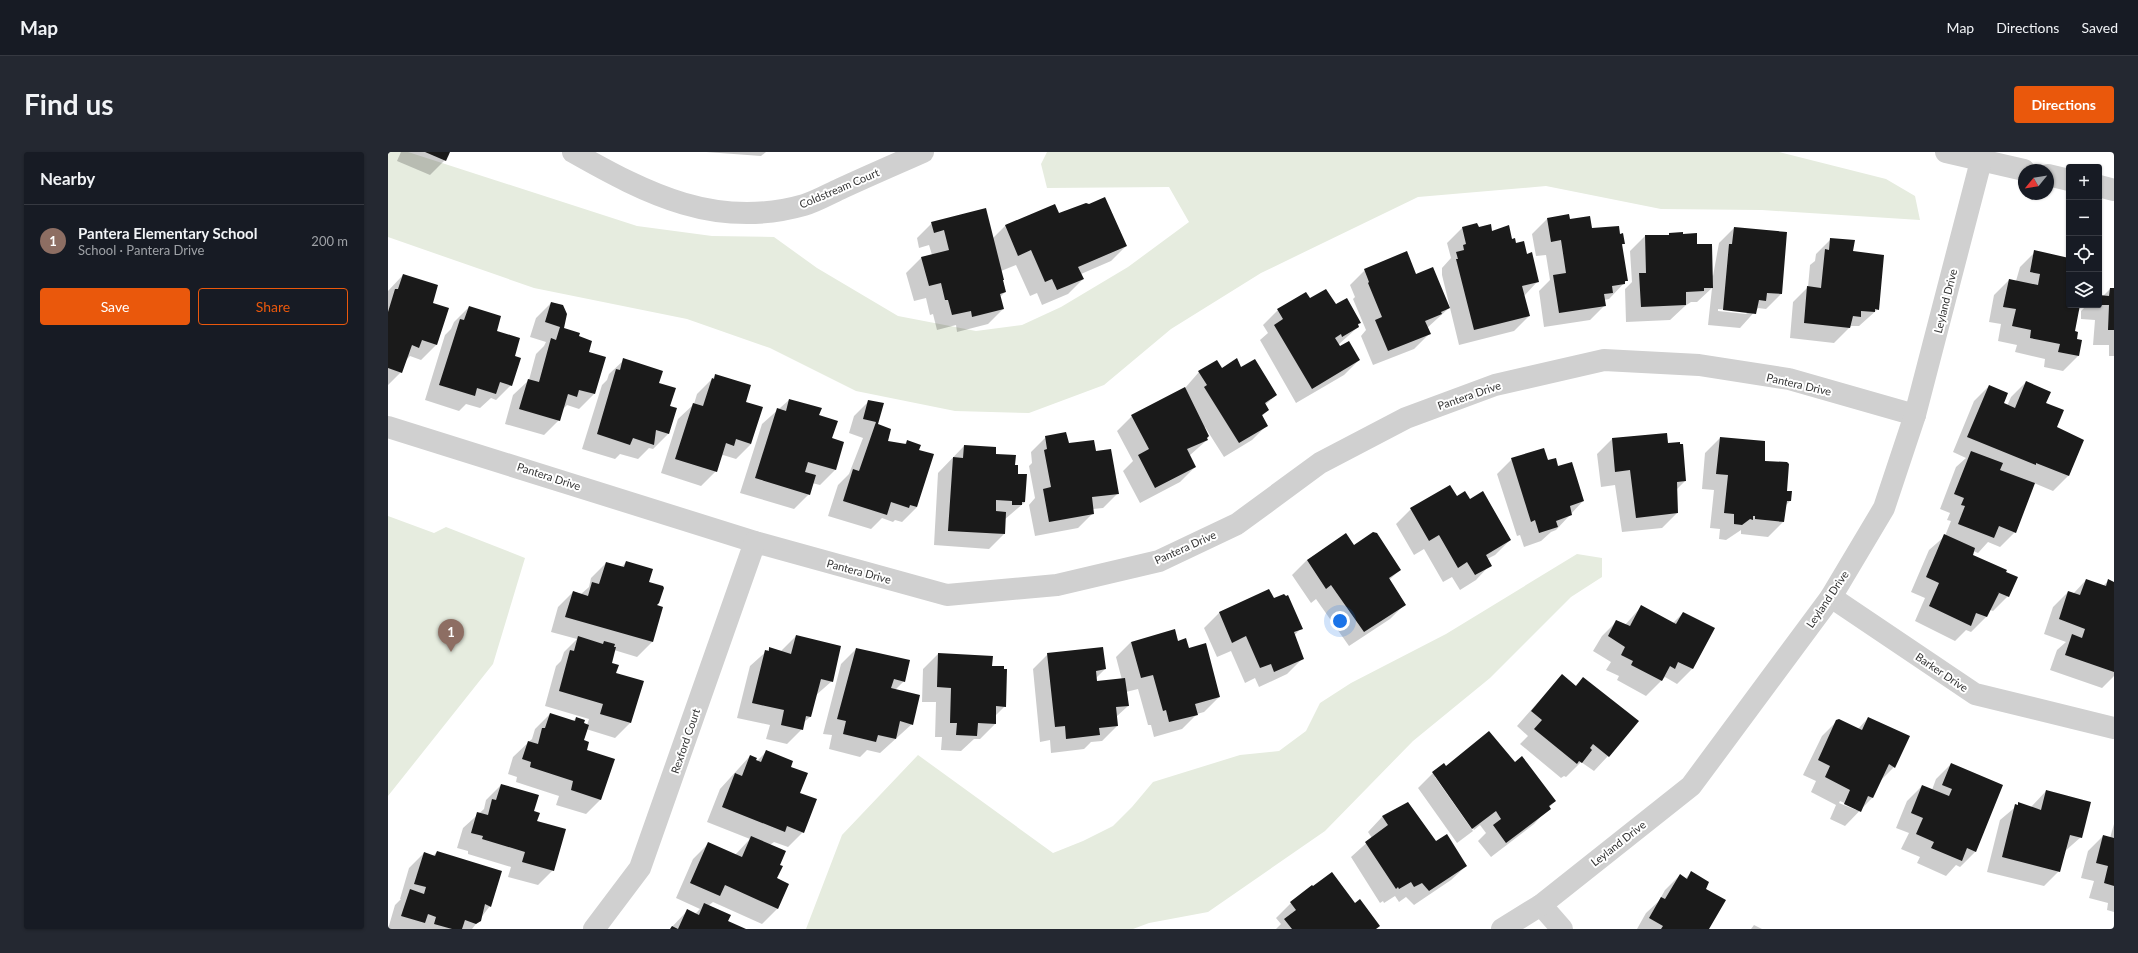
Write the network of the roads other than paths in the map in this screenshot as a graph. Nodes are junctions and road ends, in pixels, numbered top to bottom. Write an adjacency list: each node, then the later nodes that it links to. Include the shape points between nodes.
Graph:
1 (573, 152): 2 (street, Coldstream Court, via 627,182 694,207 730,214 766,212 805,204)
2 (923, 152)
3 (1946, 152): 4 (street)
4 (1981, 161): 5 (street); 10 (street, Leyland Drive)
5 (2018, 169)
6 (2054, 176): 7 (street)
7 (2066, 179)
8 (2102, 187): 9 (street)
9 (2114, 190)
10 (1915, 415): 12 (street, Pantera Drive, via 1789,379 1700,365 1604,360 1495,385 1406,418 1320,463 1237,524 1159,561 1057,585 947,595); 13 (street, Leyland Drive, via 1884,508)
11 (388, 426): 12 (street, Pantera Drive)
12 (755, 542): 16 (street, Rexford Court, via 640,868)
13 (1831, 597): 14 (street, Barker Drive, via 1975,694); 15 (street, Leyland Drive, via 1691,786)
14 (2114, 728)
15 (1540, 905): 17 (street, Leyland Drive); 18 (street)
16 (594, 929)
17 (1502, 929)
18 (1562, 929)

